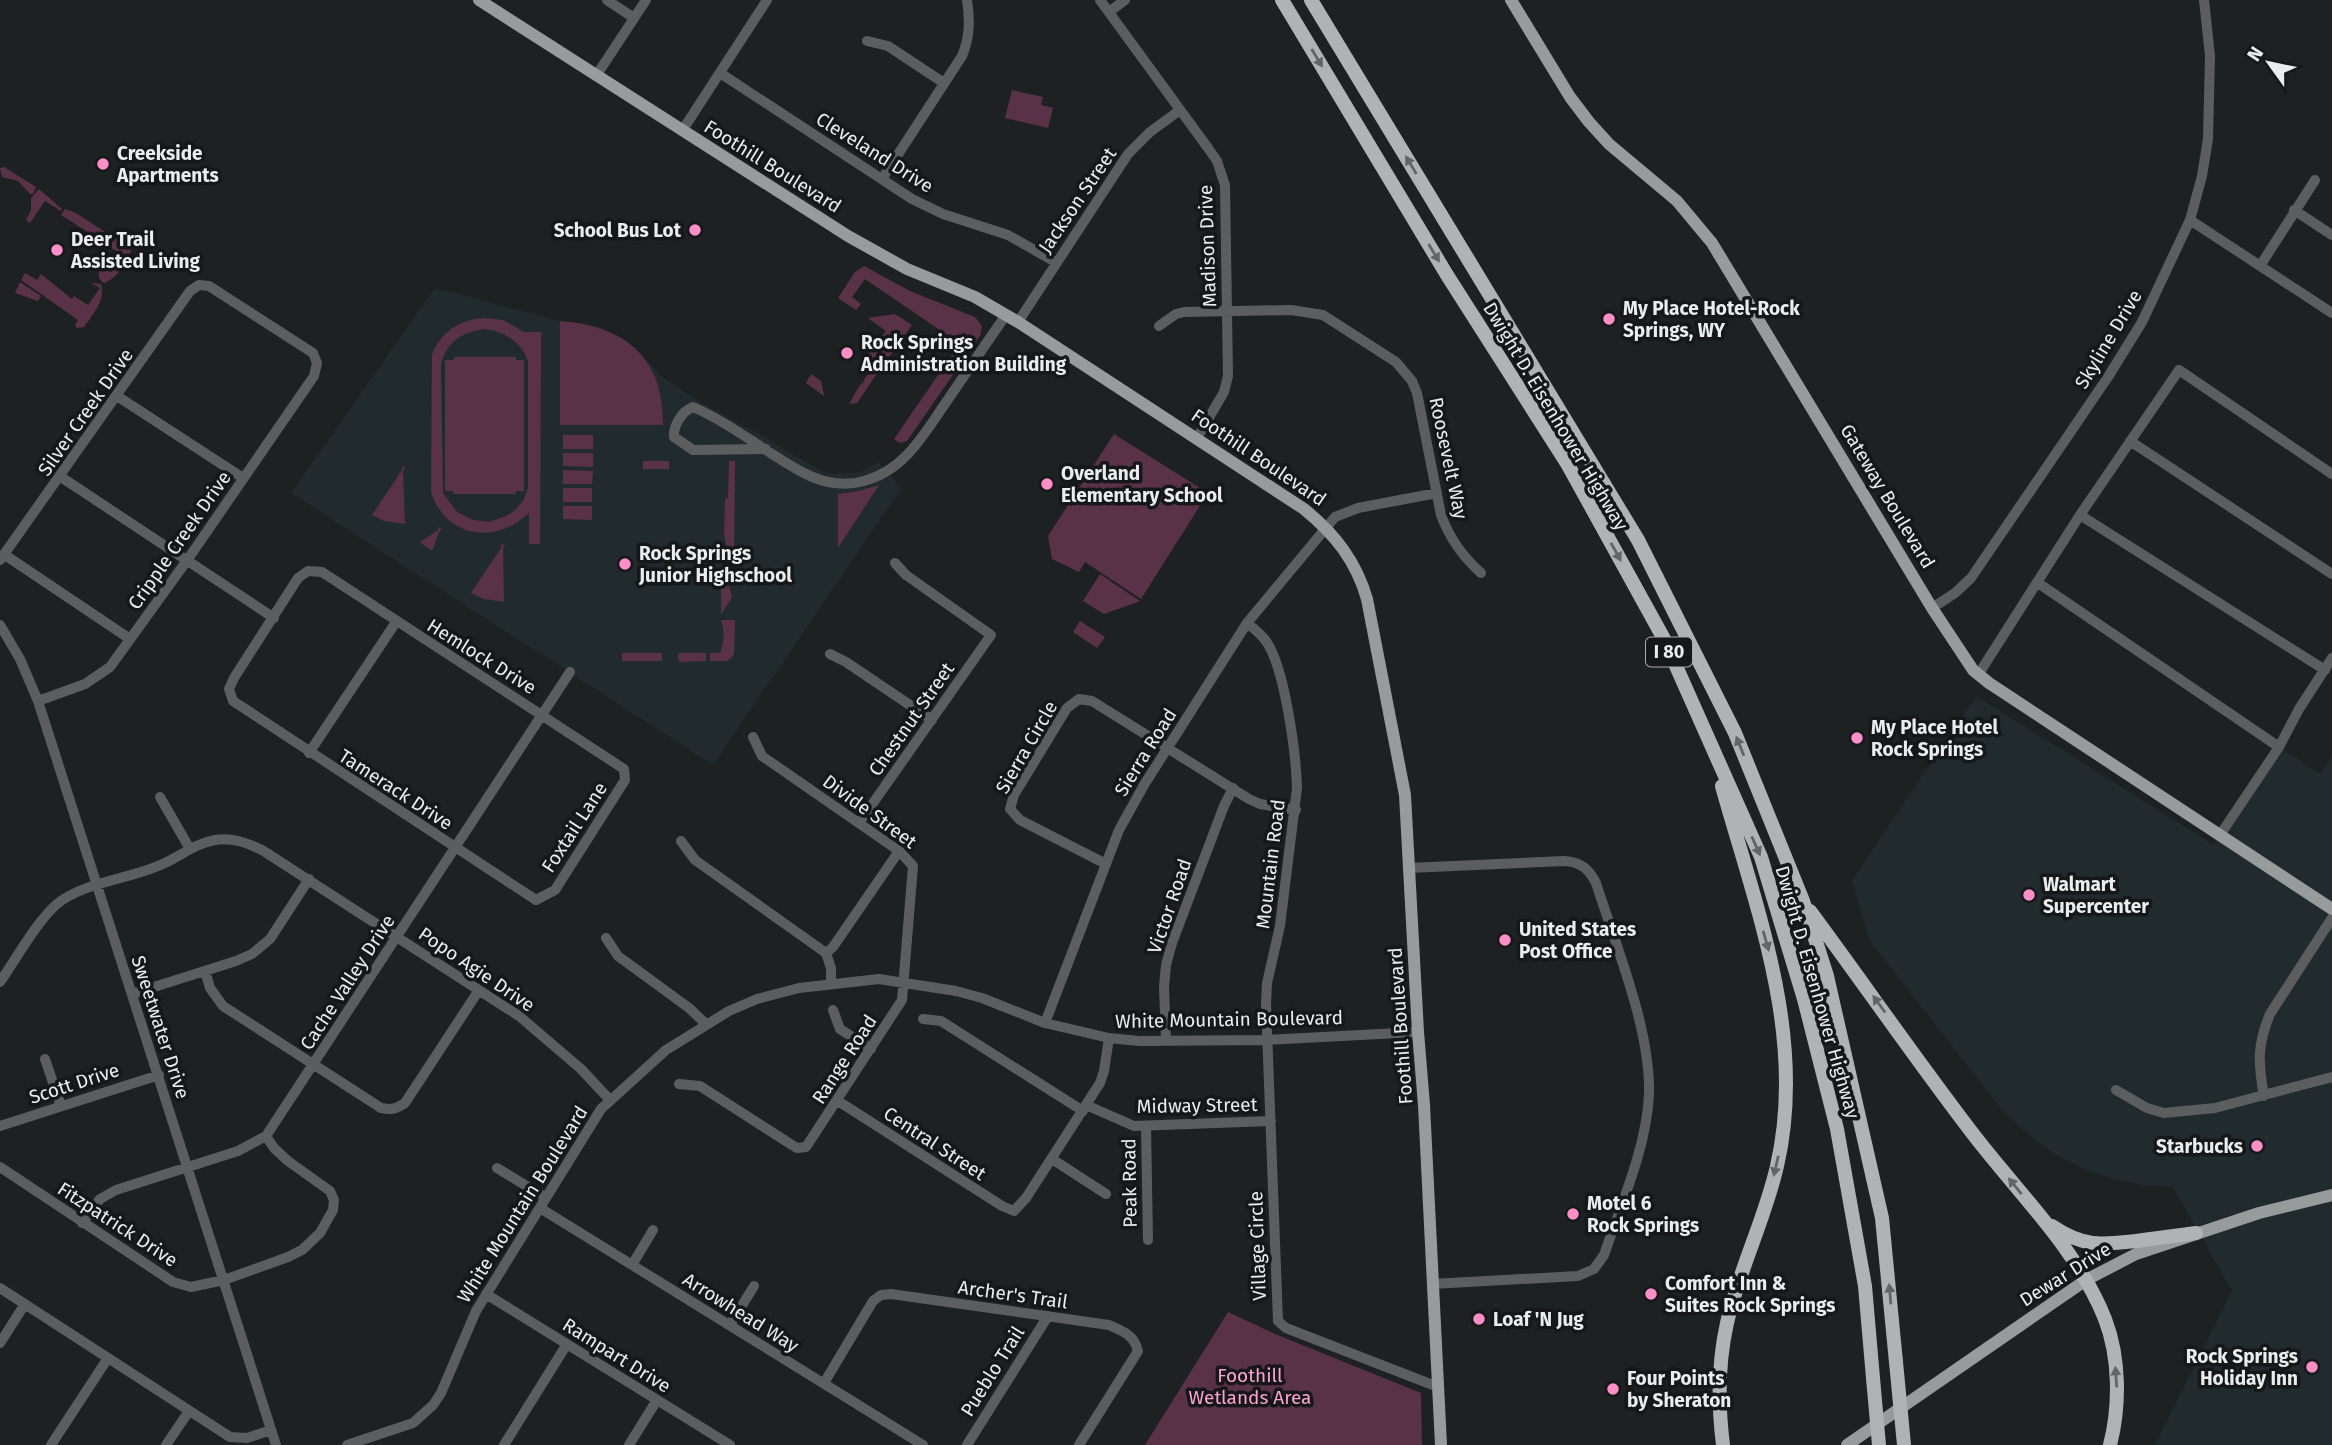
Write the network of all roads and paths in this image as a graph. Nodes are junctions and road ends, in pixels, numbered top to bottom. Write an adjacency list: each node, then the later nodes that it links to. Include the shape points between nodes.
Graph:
1 (480, 0): 16 (main road, Foothill Boulevard)
2 (607, 0): 13 (street)
3 (646, 0): 13 (street)
4 (767, 0): 15 (street)
5 (967, 0): 17 (street, via 967,43)
6 (1100, 0): 12 (street, Madison Drive)
7 (1125, 0): 12 (street)
8 (1282, 0): 62 (highway, Dwight D. Eisenhower Highway / I 80, one-way to 62, via 1447,275 1568,465 1664,639)
9 (1311, 0): 82 (highway, Dwight D. Eisenhower Highway / I 80, one-way to 9, via 1735,733 1638,540)
10 (1511, 0): 48 (main road, Gateway Boulevard, via 1589,122 1677,201 1713,243)
11 (2204, 0): 23 (street, Skyline Drive, via 2210,57 2208,139)
12 (1109, 12): 18 (street, Madison Drive)
13 (634, 18): 16 (street)
14 (867, 41): 17 (street, via 888,46)
15 (720, 73): 19 (street); 20 (street, Cleveland Drive)
16 (596, 76): 19 (main road, Foothill Boulevard)
17 (944, 83): 20 (street)
18 (1180, 110): 25 (street, Jackson Street, via 1138,142); 27 (street, Madison Drive, via 1217,161 1225,185)
19 (682, 131): 29 (main road, Foothill Boulevard, via 848,236)
20 (883, 179): 25 (street, Cleveland Drive, via 929,208 1009,235)
21 (2315, 180): 22 (street)
22 (2294, 210): 24 (street); 26 (street)
23 (2190, 220): 26 (street); 48 (street, Skyline Drive, via 2142,322 2108,377 1971,579)
24 (2332, 235)
25 (1057, 263): 29 (street, Jackson Street)
26 (2260, 266): 28 (street)
27 (1226, 311): 30 (street, Roosevelt Way, via 1184,312); 33 (street, Madison Drive, via 1226,384); 39 (street, Roosevelt Way, via 1291,310 1323,315 1396,362 1417,393)
28 (2332, 313)
29 (1012, 318): 33 (main road, Foothill Boulevard); 35 (street, Jackson Street, via 918,443 892,470 842,485 803,473)
30 (1159, 326)
31 (317, 363): 32 (street, Silver Creek Drive, via 313,353 209,286 199,285 190,291); 38 (street, Cripple Creek Drive, via 314,376)
32 (117, 396): 37 (street, Silver Creek Drive); 38 (street)
33 (1197, 438): 41 (main road, Foothill Boulevard)
34 (2130, 441): 36 (street, via 2179,370); 40 (street); 46 (street)
35 (766, 449): 35 (street, Jackson Street, via 693,407 673,430 674,437 693,450)
36 (2332, 474)
37 (61, 477): 42 (street, Silver Creek Drive); 43 (street)
38 (243, 478): 43 (street, Cripple Creek Drive)
39 (1437, 493): 41 (street, via 1345,512); 45 (street, Roosevelt Way, via 1453,542)
40 (2080, 515): 47 (street); 56 (street)
41 (1325, 527): 51 (street, Sierra Road); 78 (main road, Foothill Boulevard, via 1347,553 1367,599 1405,795)
42 (2, 558): 53 (street)
43 (188, 559): 49 (street); 53 (street, Cripple Creek Drive)
44 (895, 563): 61 (street, Chestnut Street, via 991,635)
45 (1481, 573)
46 (2332, 574)
47 (2038, 583): 58 (street); 64 (street)
48 (1933, 608): 58 (main road, Gateway Boulevard)
49 (274, 618): 50 (street, Hemlock Drive, via 298,578 308,571 322,572); 66 (street, Tamerack Drive, via 229,689 233,701)
50 (396, 622): 60 (street, Hemlock Drive); 66 (street)
51 (1247, 622): 65 (street, Sierra Road); 70 (street, Mountain Road, via 1265,639 1279,672 1296,766)
52 (0, 625): 59 (street, Sweetwater Drive)
53 (130, 639): 59 (street, Cripple Creek Drive, via 97,677)
54 (830, 654): 61 (street)
55 (2332, 659): 56 (street)
56 (2325, 670): 64 (street)
57 (570, 672): 60 (street, Cache Valley Drive)
58 (1978, 675): 72 (main road, Gateway Boulevard)
59 (38, 701): 80 (street, Sweetwater Drive)
60 (541, 714): 67 (street, Hemlock Drive); 75 (street, Cache Valley Drive)
61 (932, 720): 71 (street, Chestnut Street)
62 (1707, 734): 160 (highway, one-way to 160, via 1774,971 1785,1048 1786,1102 1777,1166 1727,1323 1719,1410); 162 (highway, Dwight D. Eisenhower Highway / I 80, one-way to 162, bridge, via 1761,857 1837,1129 1864,1286)
63 (752, 737): 71 (street, Divide Street, via 762,756)
64 (2279, 747): 72 (street)
65 (1168, 748): 68 (street); 77 (street, Sierra Road, via 1130,808); 77 (street, Sierra Circle, via 1093,701 1079,699 1068,708 1014,795 1010,809 1014,816)
66 (310, 753): 75 (street, Tamerack Drive)
67 (624, 769): 81 (street, Foxtail Lane, via 625,780 555,890)
68 (1233, 788): 70 (street, via 1260,804); 100 (street, Victor Road, via 1172,943 1164,987)
69 (160, 797): 74 (street)
70 (1296, 810): 101 (street, Mountain Road, via 1267,983)
71 (859, 823): 76 (street, Divide Street)
72 (2220, 835): 83 (main road, Gateway Boulevard)
73 (681, 841): 87 (street, via 695,860)
74 (190, 849): 79 (street, Popo Agie Drive, via 214,840 240,841); 80 (street, Popo Agie Drive, via 159,866)
75 (456, 849): 81 (street, Tamerack Drive, via 536,900); 85 (street, Cache Valley Drive)
76 (900, 851): 87 (street); 89 (street, Divide Street, via 914,872)
77 (1106, 864): 96 (street, Sierra Road)
78 (1409, 868): 98 (main road, Foothill Boulevard); 134 (street, via 1564,861 1585,867 1600,897 1648,1064 1646,1125 1604,1255 1594,1269 1578,1276)
79 (309, 879): 85 (street, Popo Agie Drive); 88 (street, via 262,947)
80 (97, 886): 90 (street, Popo Agie Drive, via 55,905); 93 (street, Sweetwater Drive)
81 (542, 899)
82 (1803, 901): 126 (highway, one-way to 82); 163 (highway, Dwight D. Eisenhower Highway / I 80, one-way to 82, bridge, via 1882,1218 1828,976)
83 (2332, 909)
84 (2332, 918): 109 (street, via 2263,1030 2259,1056)
85 (397, 937): 92 (street, Popo Agie Drive); 104 (street, Cache Valley Drive)
86 (606, 938): 97 (street, via 618,956)
87 (826, 953): 91 (street)
88 (205, 971): 93 (street); 104 (street, via 223,1006)
89 (904, 981): 91 (street, White Mountain Boulevard); 96 (street, White Mountain Boulevard, via 982,998); 102 (street, Range Road, via 902,1000)
90 (0, 982)
91 (831, 982): 97 (street, White Mountain Boulevard, via 757,999)
92 (479, 990): 104 (street, via 398,1109 381,1108); 110 (street, Popo Agie Drive, via 540,1032)
93 (132, 994): 105 (street, Sweetwater Drive)
94 (832, 1010): 102 (street, via 840,1029)
95 (923, 1019): 113 (street, Midway Street, via 941,1021)
96 (1045, 1023): 99 (street, White Mountain Boulevard)
97 (706, 1024): 110 (street, White Mountain Boulevard, via 666,1050)
98 (1418, 1032): 101 (street, White Mountain Boulevard); 134 (main road, Foothill Boulevard)
99 (1109, 1038): 100 (street, White Mountain Boulevard); 113 (street, via 1100,1083)
100 (1166, 1040): 101 (street, White Mountain Boulevard)
101 (1268, 1040): 114 (street, Mountain Road)
102 (871, 1049): 111 (street, Range Road)
103 (46, 1059): 112 (street)
104 (314, 1064): 117 (street, Cache Valley Drive)
105 (159, 1074): 112 (street, Scott Drive); 120 (street, Sweetwater Drive)
106 (2332, 1077): 109 (street)
107 (678, 1084): 111 (street, Range Road, via 700,1086 802,1148)
108 (2116, 1090): 109 (street, via 2164,1113 2215,1108)
109 (2264, 1096)
110 (610, 1100): 124 (street, White Mountain Boulevard, via 594,1118)
111 (838, 1101): 118 (street, Central Street, via 1014,1211)
112 (61, 1106): 115 (street, Scott Drive)
113 (1084, 1108): 116 (street, Midway Street); 118 (street)
114 (1270, 1121): 116 (street, Midway Street); 145 (street, Village Circle, via 1278,1321)
115 (0, 1126)
116 (1146, 1126): 130 (street, Peak Road)
117 (266, 1136): 120 (street, Cache Valley Drive); 132 (street, Fitzpatrick Drive, via 288,1161 330,1191 333,1210 320,1233 302,1250)
118 (1052, 1159): 122 (street)
119 (0, 1167): 127 (street, Fitzpatrick Drive)
120 (187, 1167): 127 (street, Cache Valley Drive, via 108,1194); 132 (street, Sweetwater Drive)
121 (497, 1168): 124 (street)
122 (1106, 1194)
123 (2332, 1195): 129 (main road, Dewar Drive)
124 (546, 1198): 125 (street, White Mountain Boulevard)
125 (540, 1208): 131 (street, Arrowhead Way); 137 (street, White Mountain Boulevard)
126 (2041, 1219): 129 (highway, via 2065,1235 2097,1245); 133 (highway)
127 (82, 1223): 132 (street, Fitzpatrick Drive, via 182,1286)
128 (653, 1230): 131 (street)
129 (2196, 1233): 133 (main road, Dewar Drive, via 2136,1254)
130 (1148, 1240)
131 (632, 1265): 140 (street, Arrowhead Way)
132 (224, 1280): 148 (street, Sweetwater Drive)
133 (2086, 1280): 161 (main road, Dewar Drive); 164 (highway, one-way to 133, via 2117,1400 2112,1342)
134 (1432, 1284): 145 (main road, Foothill Boulevard)
135 (754, 1286): 140 (street)
136 (0, 1288): 138 (street)
137 (486, 1294): 142 (street, Rampart Drive); 152 (street, White Mountain Boulevard, via 432,1405 413,1423)
138 (25, 1304): 141 (street); 143 (street)
139 (1048, 1316): 144 (street, Archer's Trail, via 881,1295 873,1301); 157 (street, Pueblo Trail); 158 (street, Archer's Trail, via 1109,1325 1127,1333 1139,1351)
140 (730, 1325): 144 (street, Arrowhead Way)
141 (0, 1343)
142 (567, 1344): 146 (street, Rampart Drive); 153 (street)
143 (108, 1358): 147 (street); 149 (street)
144 (824, 1384): 156 (street, Arrowhead Way)
145 (1438, 1388): 159 (main road, Foothill Boulevard)
146 (657, 1400): 154 (street); 155 (street, Rampart Drive)
147 (189, 1410): 148 (street, via 239,1439); 150 (street)
148 (271, 1430): 151 (street, Sweetwater Drive)
149 (51, 1445)
150 (166, 1445)
151 (276, 1445)
152 (347, 1445)
153 (504, 1445)
154 (629, 1445)
155 (730, 1445)
156 (923, 1445)
157 (967, 1445)
158 (1079, 1445)
159 (1441, 1445)
160 (1723, 1445)
161 (1847, 1445)
162 (1879, 1445)
163 (1904, 1445)
164 (2110, 1445)

